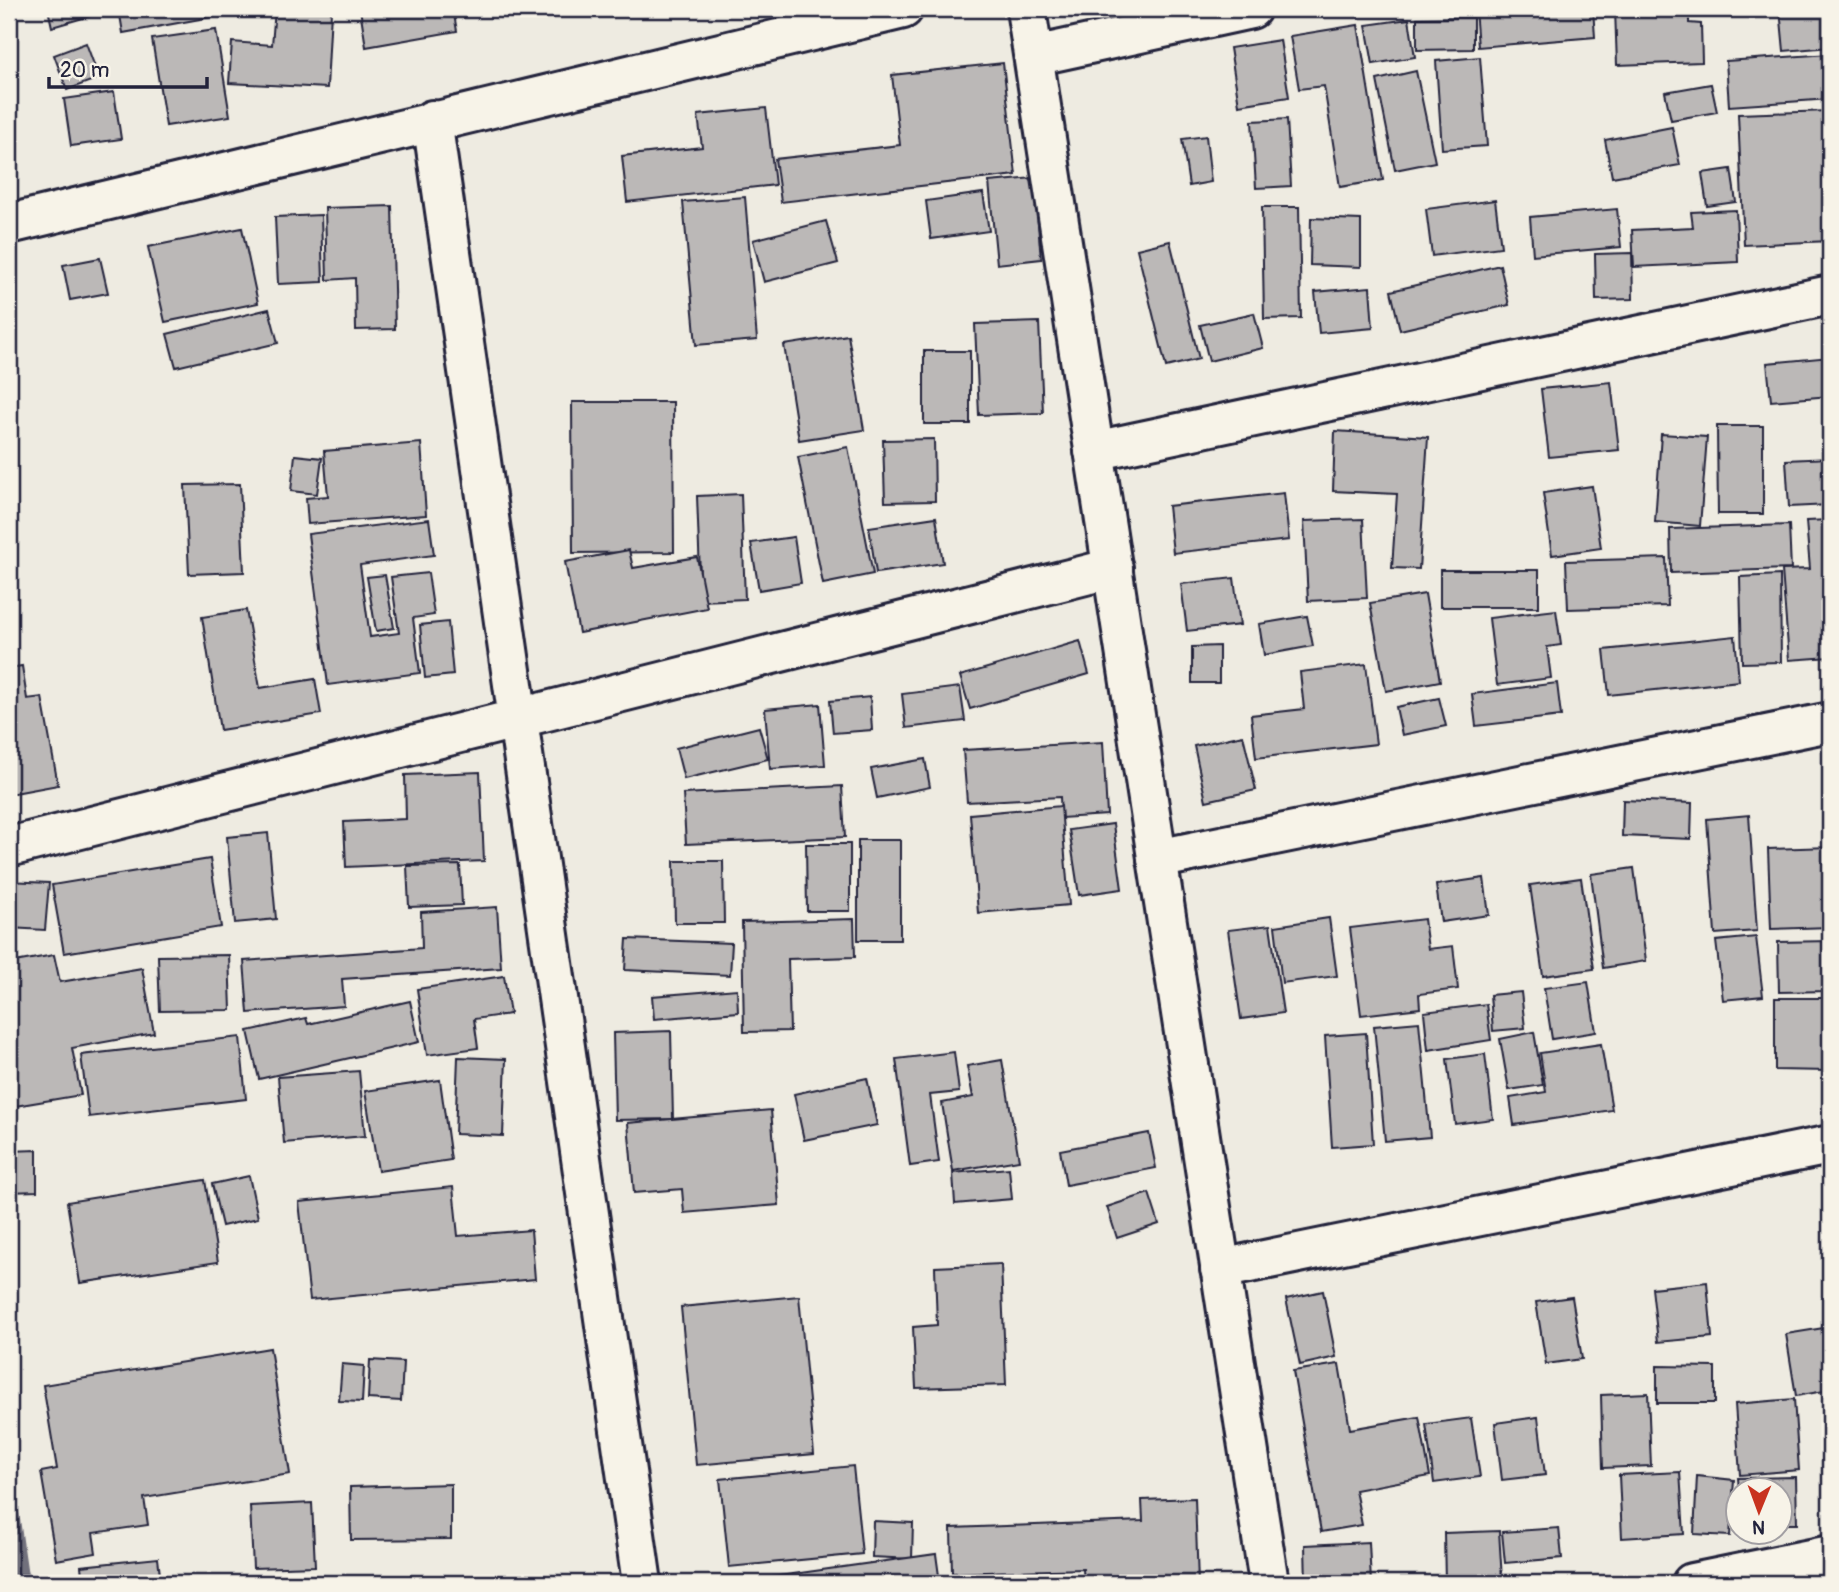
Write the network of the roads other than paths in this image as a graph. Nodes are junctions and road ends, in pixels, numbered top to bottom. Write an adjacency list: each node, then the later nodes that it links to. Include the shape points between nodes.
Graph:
1 (903, 9): 5 (street)
2 (1026, 9): 4 (street)
3 (1251, 9): 4 (street)
4 (1034, 56): 8 (street)
5 (432, 120): 6 (street); 10 (street)
6 (9, 225)
7 (1830, 295): 8 (street)
8 (1094, 451): 9 (street)
9 (1113, 568): 10 (street); 13 (street)
10 (518, 718): 12 (street); 17 (street)
11 (1830, 722): 13 (street)
12 (9, 847)
13 (1157, 859): 15 (street)
14 (1830, 1145): 15 (street)
15 (1220, 1269): 18 (street)
16 (1830, 1555): 19 (street)
17 (642, 1583)
18 (1269, 1583)
19 (1692, 1583)

